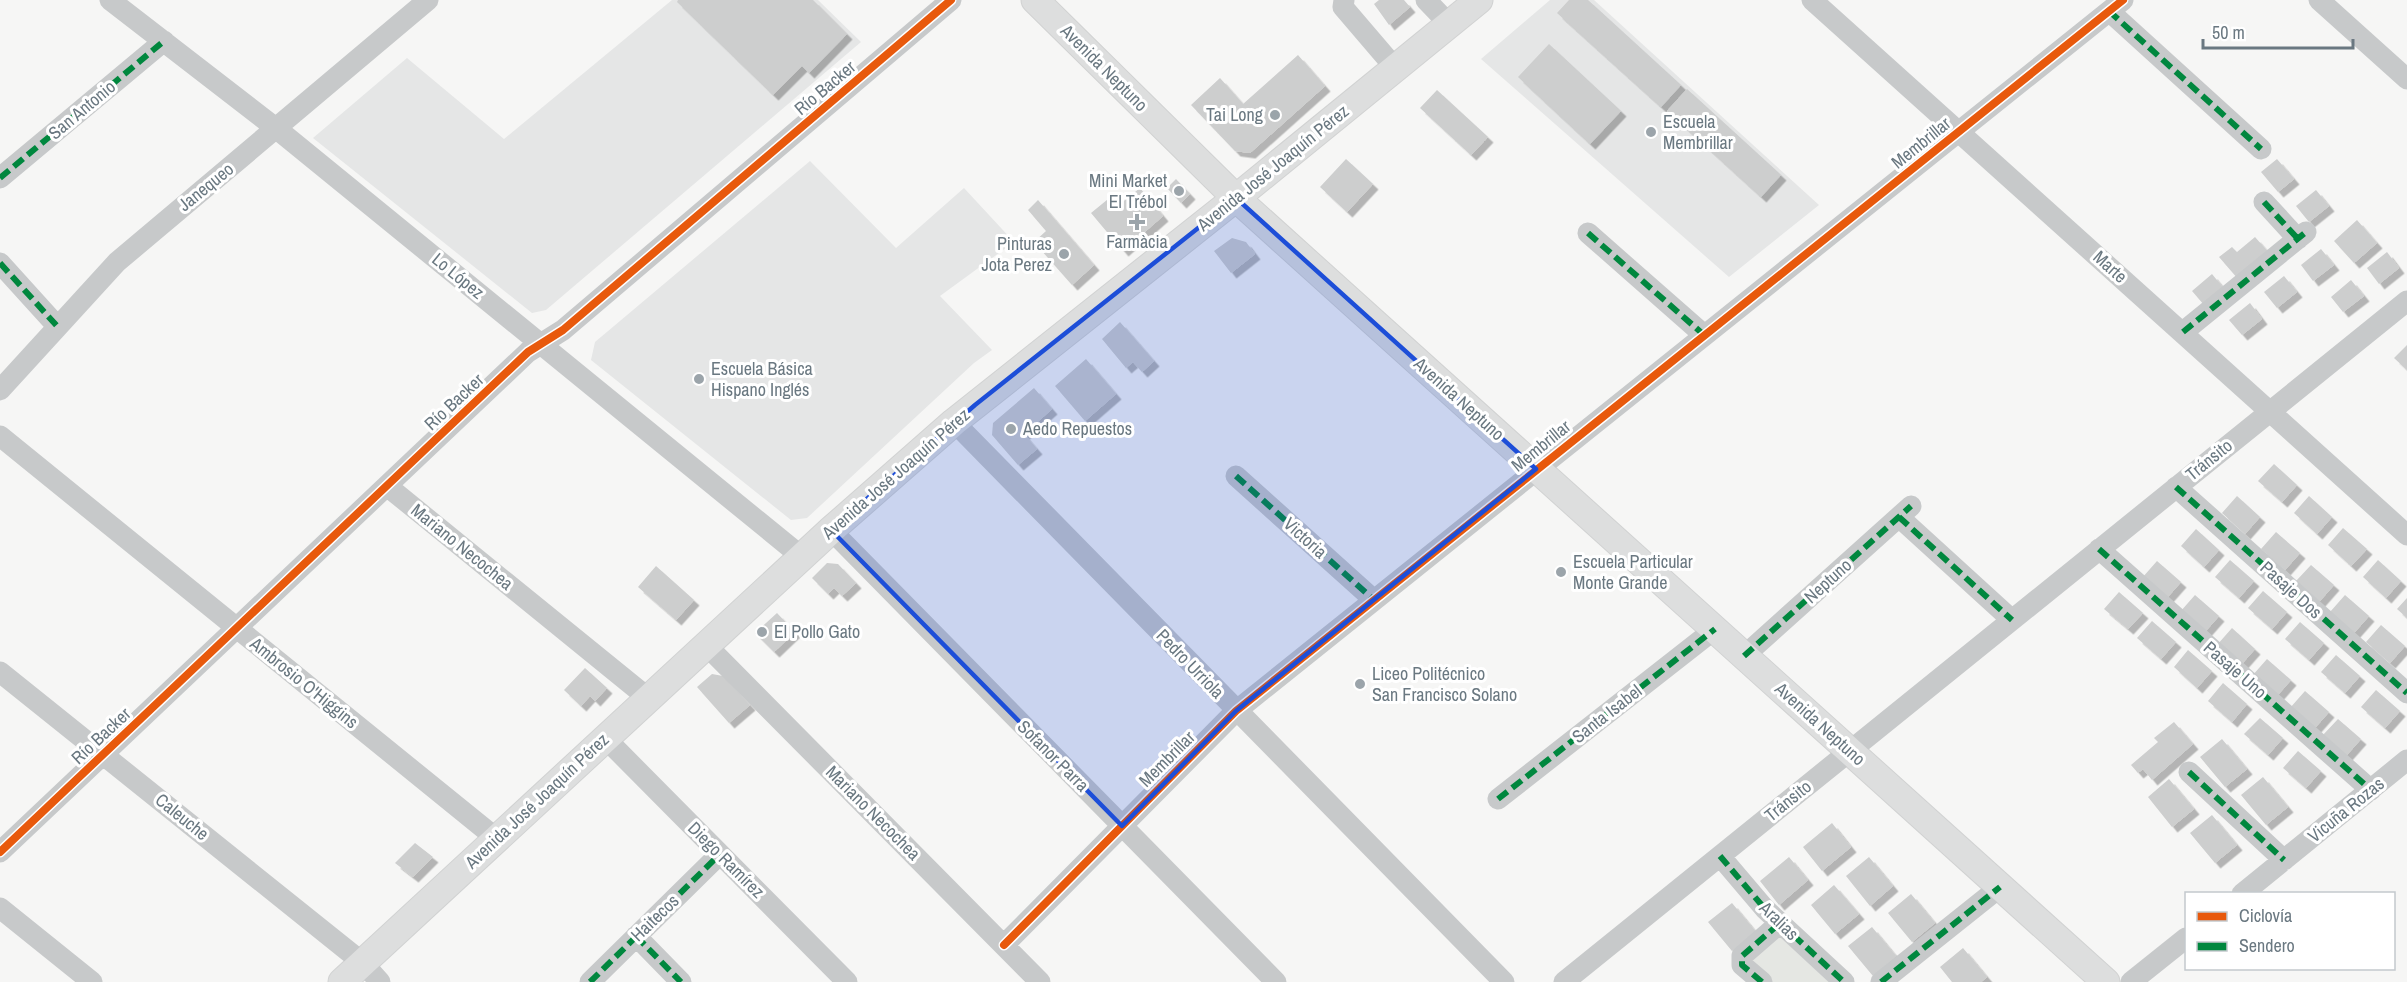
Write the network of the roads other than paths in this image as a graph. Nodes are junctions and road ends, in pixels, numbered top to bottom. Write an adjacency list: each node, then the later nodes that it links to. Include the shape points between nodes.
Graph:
1 (111, 0): 12 (street, Lo López)
2 (428, 0): 15 (street, Janequeo)
3 (951, 0): 27 (street, Río Backer)
4 (1035, 0): 19 (main road, Avenida Neptuno)
5 (1344, 0): 13 (street, via 1343,7)
6 (1426, 0): 11 (street)
7 (1479, 0): 11 (main road, Avenida José Joaquín Pérez)
8 (1812, 0): 16 (street, Marte)
9 (2319, 0): 14 (street)
10 (2116, 6): 16 (street, Membrillar); 17 (street, Membrillar)
11 (1449, 24): 13 (main road, Avenida José Joaquín Pérez)
12 (164, 41): 15 (street, Lo López); 18 (street, San Antonio)
13 (1396, 69): 19 (main road, Avenida José Joaquín Pérez)
14 (2407, 79)
15 (277, 129): 24 (street, Janequeo, via 117,262); 27 (street, Lo López)
16 (1958, 132): 25 (street, Marte); 26 (street, Membrillar)
17 (2261, 149)
18 (0, 178)
19 (1236, 198): 30 (main road, Avenida José Joaquín Pérez); 32 (main road, Avenida Neptuno)
20 (2264, 202): 25 (street, via 2302,236)
21 (1588, 232): 26 (street)
22 (0, 263): 24 (street)
23 (2407, 301): 29 (street, Tránsito)
24 (57, 326): 28 (street, Janequeo)
25 (2183, 332): 29 (street, Marte)
26 (1704, 335): 32 (street, Membrillar)
27 (542, 344): 34 (street, Río Backer, via 528,352); 39 (street, Lo López)
28 (0, 390)
29 (2270, 410): 35 (street, Tránsito); 37 (street, Marte)
30 (954, 422): 36 (main road, Avenida José Joaquín Pérez); 49 (street, Pedro Urriola)
31 (0, 436): 42 (street, Ambrosio O'Higgins)
32 (1536, 469): 40 (street, Membrillar); 43 (main road, Avenida Neptuno)
33 (1236, 476): 40 (street, Victoria)
34 (387, 486): 42 (street, Río Backer); 48 (street, Mariano Necochea)
35 (2176, 487): 38 (street, Tránsito); 47 (street, Pasaje Dos)
36 (831, 530): 39 (main road, Avenida José Joaquín Pérez); 57 (street, Sofanor Parra)
37 (2407, 535)
38 (2099, 549): 41 (street, Tránsito); 55 (street, Pasaje Uno)
39 (802, 557): 44 (main road, Avenida José Joaquín Pérez)
40 (1374, 600): 49 (street, Membrillar)
41 (2012, 620): 45 (street, Neptuno, via 1905,511); 51 (street, Tránsito)
42 (237, 628): 52 (street, Río Backer); 58 (street, Ambrosio O'Higgins)
43 (1715, 629): 45 (main road, Avenida Neptuno); 56 (street, Santa Isabel)
44 (706, 645): 48 (main road, Avenida José Joaquín Pérez); 69 (street, Mariano Necochea)
45 (1744, 656): 51 (main road, Avenida Neptuno)
46 (0, 672): 52 (street, Caleuche)
47 (2407, 693)
48 (648, 698): 50 (main road, Avenida José Joaquín Pérez)
49 (1236, 711): 57 (street, Membrillar); 78 (street, Pedro Urriola)
50 (605, 738): 58 (main road, Avenida José Joaquín Pérez); 60 (street, Diego Ramírez)
51 (1850, 751): 61 (street, Tránsito); 63 (main road, Avenida Neptuno)
52 (104, 755): 59 (street, Río Backer); 70 (street, Caleuche)
53 (2407, 760): 55 (street, Vicuña Rozas)
54 (2189, 772): 62 (street)
55 (2371, 790): 62 (street, Vicuña Rozas)
56 (1498, 798)
57 (1122, 826): 69 (street, Membrillar); 77 (street, Sofanor Parra)
58 (497, 839): 70 (main road, Avenida José Joaquín Pérez)
59 (0, 852)
60 (720, 854): 67 (street, Haitecos); 75 (street, Diego Ramírez)
61 (1720, 856): 66 (street, Aralias); 79 (street, Tránsito)
62 (2284, 860): 64 (street, Vicuña Rozas)
63 (2001, 886): 82 (street); 83 (main road, Avenida Neptuno)
64 (2244, 892)
65 (0, 908): 71 (street)
66 (1780, 923): 80 (street, via 1742,957 1742,965); 81 (street, Aralias)
67 (636, 936): 73 (street, Haitecos); 74 (street)
68 (2185, 940): 84 (street)
69 (1004, 945): 76 (street, Mariano Necochea)
70 (371, 972): 72 (main road, Avenida José Joaquín Pérez)
71 (92, 982)
72 (342, 982)
73 (590, 982)
74 (681, 982)
75 (847, 982)
76 (1040, 982)
77 (1276, 982)
78 (1504, 982)
79 (1564, 982)
80 (1762, 982)
81 (1844, 982)
82 (1881, 982)
83 (2106, 982)
84 (2131, 982)

